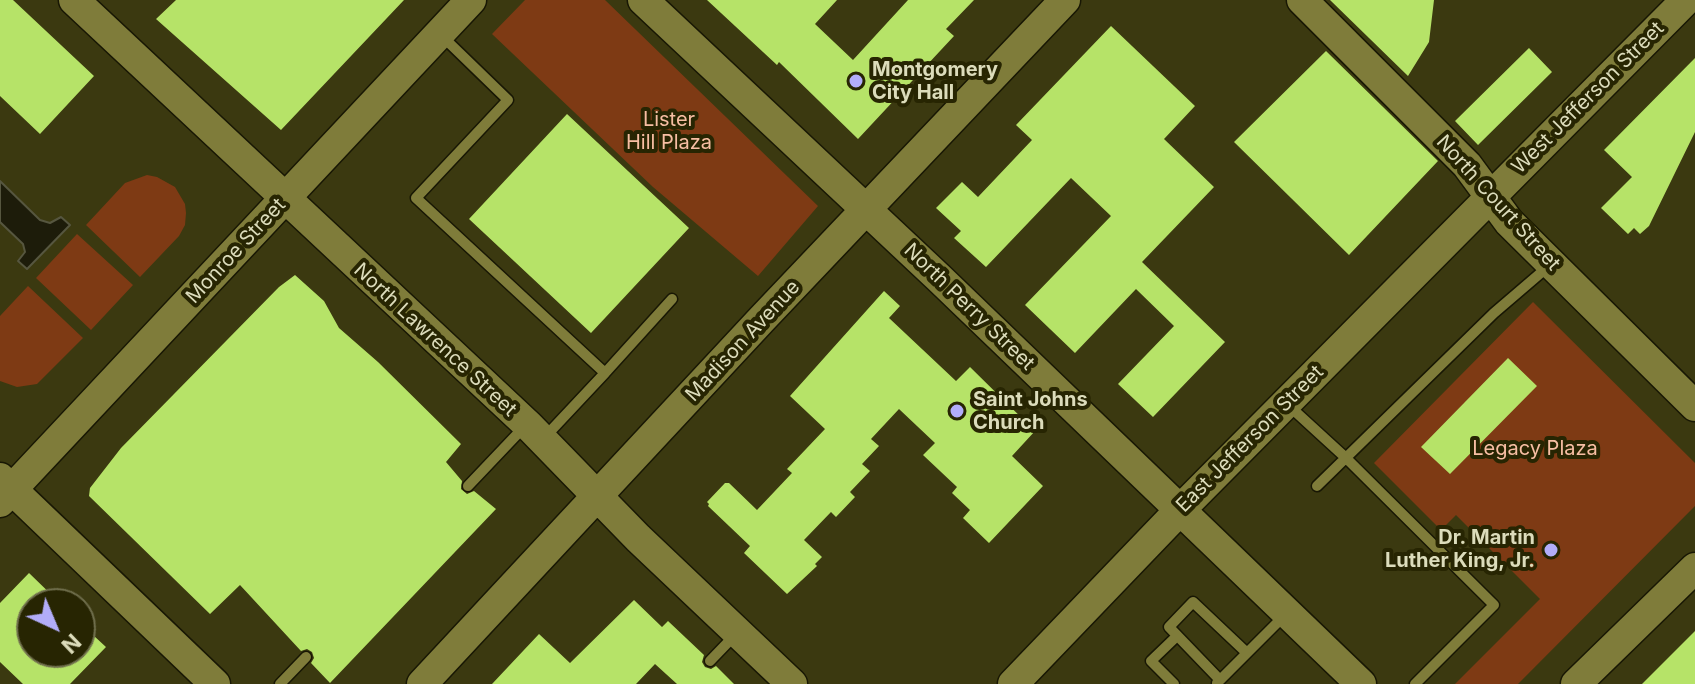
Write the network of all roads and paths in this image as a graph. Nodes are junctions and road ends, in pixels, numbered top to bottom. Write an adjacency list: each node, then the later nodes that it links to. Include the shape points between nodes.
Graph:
1 (74, 0): 9 (main road, North Lawrence Street)
2 (471, 0): 7 (main road, Monroe Street)
3 (643, 0): 10 (main road, North Perry Street)
4 (1065, 0): 10 (main road, Madison Avenue)
5 (1302, 0): 8 (main road, North Court Street, via 1467,165)
6 (1686, 0): 8 (main road, West Jefferson Street)
7 (438, 33): 9 (main road, Monroe Street); 13 (lane, via 508,100 416,198)
8 (1490, 196): 11 (main road, North Court Street); 14 (main road, East Jefferson Street)
9 (284, 199): 16 (main road, North Lawrence Street); 20 (main road, Monroe Street)
10 (867, 211): 21 (main road, Madison Avenue); 22 (main road, North Perry Street)
11 (1552, 264): 15 (main road, North Court Street); 17 (lane, via 1494,313)
12 (672, 299): 13 (lane)
13 (605, 373): 16 (lane)
14 (1286, 403): 17 (lane); 22 (main road, East Jefferson Street)
15 (1695, 406)
16 (534, 432): 18 (lane); 21 (main road, North Lawrence Street)
17 (1346, 458): 19 (lane); 38 (lane, via 1494,605)
18 (468, 486)
19 (1317, 486)
20 (4, 490): 31 (main road)
21 (598, 497): 25 (main road, North Lawrence Street); 33 (main road, Madison Avenue)
22 (1180, 510): 24 (main road, North Perry Street); 35 (main road, East Jefferson Street)
23 (1695, 568): 39 (main road)
24 (1287, 613): 27 (lane); 37 (main road, North Perry Street)
25 (737, 632): 29 (lane); 34 (main road, North Lawrence Street)
26 (1177, 636): 27 (lane, via 1169,627 1193,602); 30 (lane); 36 (lane, via 1151,661)
27 (1247, 653): 30 (lane)
28 (306, 657): 32 (lane)
29 (710, 661)
30 (1218, 682)
31 (215, 684)
32 (280, 684)
33 (422, 684)
34 (792, 684)
35 (1013, 684)
36 (1174, 684)
37 (1361, 684)
38 (1415, 684)
39 (1576, 684)

